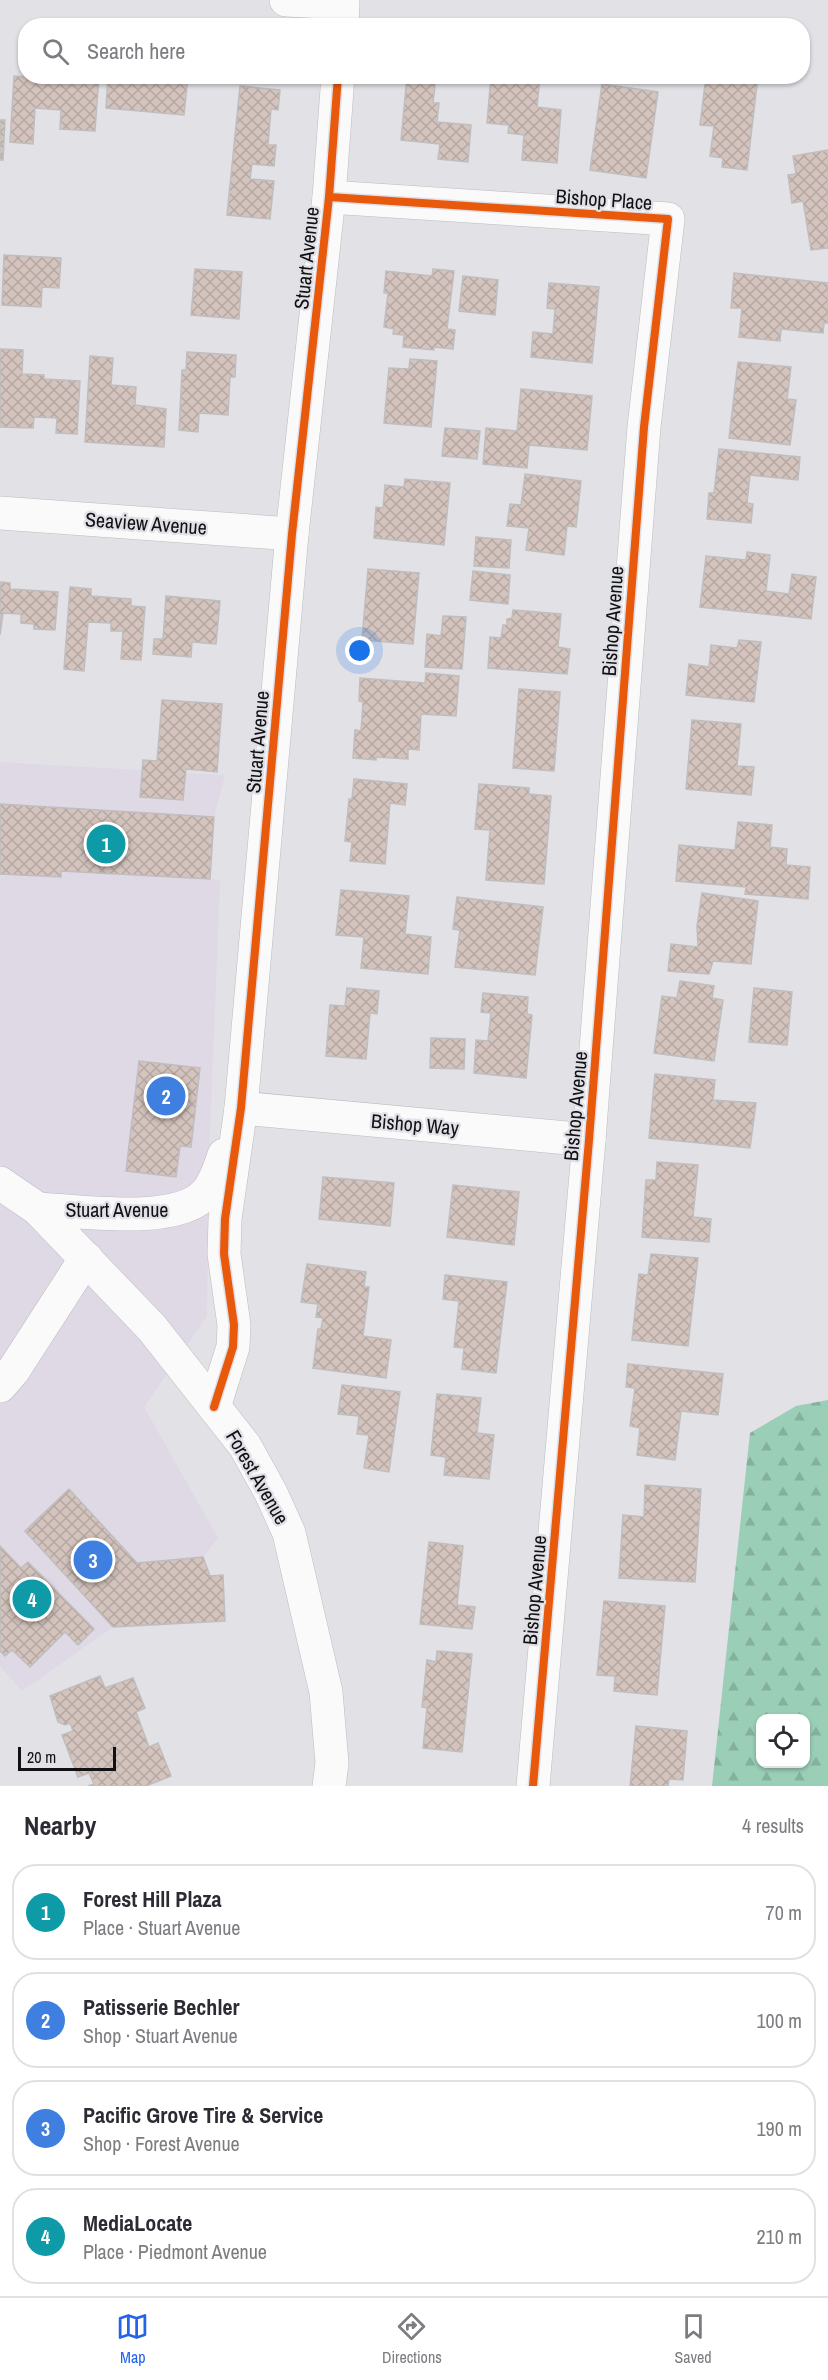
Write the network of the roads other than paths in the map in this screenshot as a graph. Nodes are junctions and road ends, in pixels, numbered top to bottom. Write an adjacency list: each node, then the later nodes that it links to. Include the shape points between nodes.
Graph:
1 (286, 0): 2 (street)
2 (343, 14)
3 (337, 84): 4 (street, Stuart Avenue)
4 (329, 197): 5 (street, Bishop Place, via 668,219); 7 (street, Stuart Avenue)
5 (644, 428): 9 (street, Bishop Avenue)
6 (0, 513): 7 (street, Seaview Avenue)
7 (292, 534): 8 (street, Stuart Avenue)
8 (241, 1108): 9 (street, Bishop Way); 11 (street, Stuart Avenue, via 219,1171 206,1193 186,1208 164,1213); 14 (street, Stuart Avenue, via 225,1219 224,1254 234,1325 233,1347)
9 (589, 1140): 16 (street, Bishop Avenue)
10 (0, 1183): 11 (street, Forest Avenue)
11 (38, 1209): 12 (street, Forest Avenue)
12 (86, 1258): 13 (street); 14 (street, Forest Avenue, via 152,1328)
13 (0, 1386)
14 (214, 1407): 15 (street, Forest Avenue, via 244,1446 289,1533 326,1692 332,1763)
15 (329, 1786)
16 (533, 1786)

